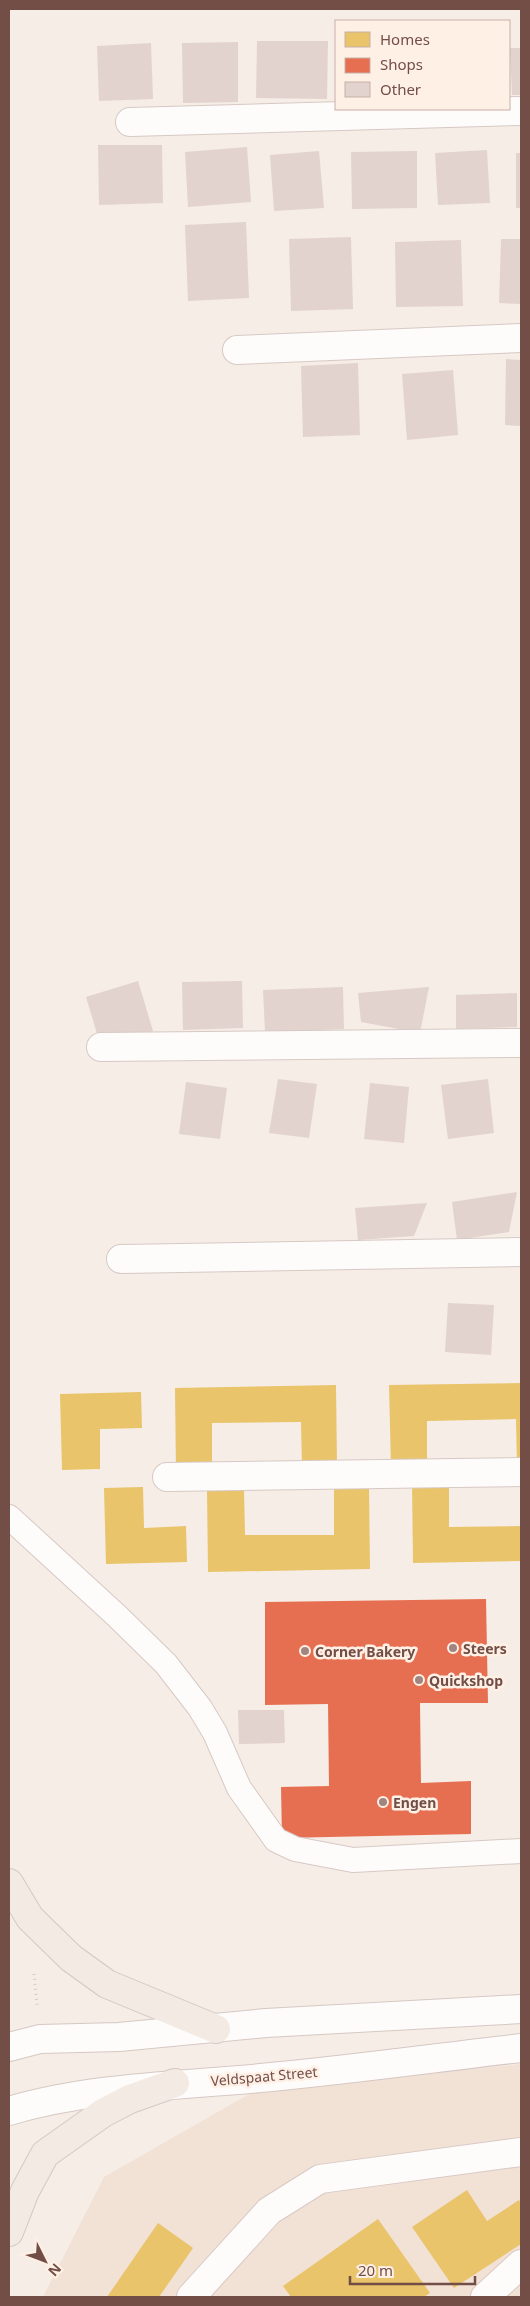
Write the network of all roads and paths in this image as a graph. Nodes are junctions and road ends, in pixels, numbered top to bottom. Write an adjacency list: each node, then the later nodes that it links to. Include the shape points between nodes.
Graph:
1 (521, 111): 2 (street)
2 (130, 122)
3 (521, 338): 4 (street)
4 (237, 350)
5 (521, 1043): 6 (street)
6 (101, 1047)
7 (521, 1252): 8 (street)
8 (121, 1259)
9 (521, 1472): 10 (street)
10 (167, 1477)
11 (9, 1517): 12 (lane, via 166,1664 200,1708 239,1788 276,1840 295,1849 353,1860)
12 (521, 1851)
13 (9, 1883): 15 (main road, via 30,1918 71,1958 107,1984)
14 (521, 2009): 15 (street, via 266,2022)
15 (216, 2029): 16 (street, via 40,2039)
16 (9, 2047)
17 (521, 2048): 18 (street, Veldspaat Street, via 260,2078)
18 (175, 2084): 19 (street, Veldspaat Street, via 39,2102); 21 (main road, via 130,2099 103,2113 46,2154 25,2191)
19 (9, 2110)
20 (521, 2152): 23 (street, via 320,2179 269,2211)
21 (9, 2232)
22 (521, 2264): 24 (street)
23 (192, 2297)
24 (485, 2297)

